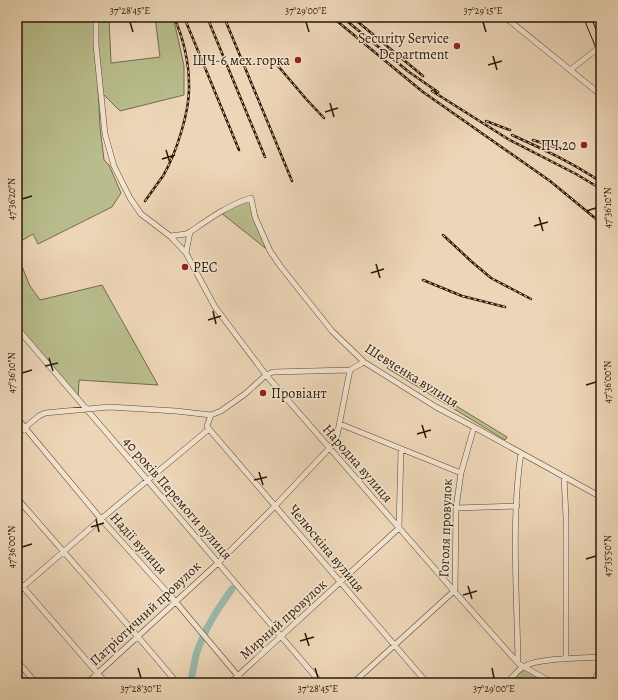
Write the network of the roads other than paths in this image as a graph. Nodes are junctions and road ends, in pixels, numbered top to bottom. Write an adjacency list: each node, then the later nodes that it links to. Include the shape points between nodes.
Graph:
1 (96, 17): 10 (street, Народна вулиця, via 96,45 105,134 114,166 141,214)
2 (504, 17): 5 (street)
3 (516, 17): 5 (street)
4 (587, 17): 6 (main road)
5 (510, 21): 7 (street)
6 (600, 48): 7 (street)
7 (570, 70): 8 (street)
8 (601, 95)
9 (190, 232): 10 (street); 11 (street); 13 (street, Шевченка вулиця, via 220,212 251,198 255,217 270,251 281,267 332,331)
10 (170, 236): 11 (street, Народна вулиця)
11 (186, 252): 15 (street, Народна вулиця, via 215,307)
12 (17, 328): 16 (street, 40 років Перемоги вулиця)
13 (364, 362): 14 (street); 20 (street, Шевченка вулиця, via 436,407)
14 (350, 370): 15 (street, via 273,372); 19 (street, Патріотичний провулок)
15 (266, 376): 17 (street, via 221,412); 24 (street, Народна вулиця)
16 (85, 409): 17 (street, via 109,406); 21 (street, via 45,413); 29 (street, 40 років Перемоги вулиця)
17 (211, 416): 22 (street, via 207,426)
18 (17, 418): 21 (street, Надії вулиця)
19 (340, 424): 24 (street, Патріотичний провулок, via 336,441); 25 (street, Гоголя провулок)
20 (474, 427): 26 (street, Шевченка вулиця); 27 (street)
21 (25, 428): 23 (street); 35 (street, Надії вулиця)
22 (209, 429): 29 (street); 32 (street, Челюскіна вулиця)
23 (17, 434)
24 (329, 448): 32 (street, Патріотичний провулок); 36 (street, Народна вулиця)
25 (401, 449): 27 (street, Гоголя провулок); 36 (street)
26 (521, 453): 28 (street, Шевченка вулиця); 33 (street)
27 (460, 474): 34 (street, Гоголя провулок)
28 (564, 477): 30 (street, Шевченка вулиця); 49 (street)
29 (148, 481): 35 (street); 38 (street, 40 років Перемоги вулиця)
30 (601, 497)
31 (17, 498): 37 (street)
32 (275, 506): 38 (street, Патріотичний провулок); 40 (street, Челюскіна вулиця)
33 (517, 506): 34 (street); 51 (street, via 516,553)
34 (456, 508): 43 (street, Гоголя провулок)
35 (102, 519): 37 (street); 44 (street, Надії вулиця)
36 (400, 528): 40 (street, Мирний провулок); 43 (street, Народна вулиця)
37 (63, 552): 41 (street); 45 (street)
38 (218, 563): 44 (street, Патріотичний провулок); 46 (street, 40 років Перемоги вулиця)
39 (17, 580): 41 (street)
40 (340, 583): 46 (street, Мирний провулок); 47 (street, Челюскіна вулиця)
41 (23, 587): 42 (street); 53 (street)
42 (17, 592)
43 (455, 592): 47 (street, Гоголя провулок); 51 (street, Народна вулиця)
44 (175, 601): 45 (street, Патріотичний провулок); 54 (street, Надії вулиця)
45 (138, 636): 53 (street, Патріотичний провулок); 58 (street)
46 (281, 636): 54 (street, Мирний провулок); 61 (street, 40 років Перемоги вулиця)
47 (394, 645): 62 (street, Гоголя провулок); 63 (street, Челюскіна вулиця)
48 (601, 657): 49 (street)
49 (566, 659): 51 (street)
50 (17, 661): 55 (street)
51 (521, 665): 64 (street); 65 (street, Народна вулиця)
52 (601, 668): 66 (street)
53 (98, 673): 56 (street, Патріотичний провулок); 57 (street)
54 (238, 676): 59 (street, Мирний провулок); 60 (street, Надії вулиця)
55 (36, 683)
56 (87, 683)
57 (106, 683)
58 (177, 683)
59 (230, 683)
60 (244, 683)
61 (321, 683)
62 (353, 683)
63 (427, 683)
64 (507, 683)
65 (553, 683)
66 (593, 683)

